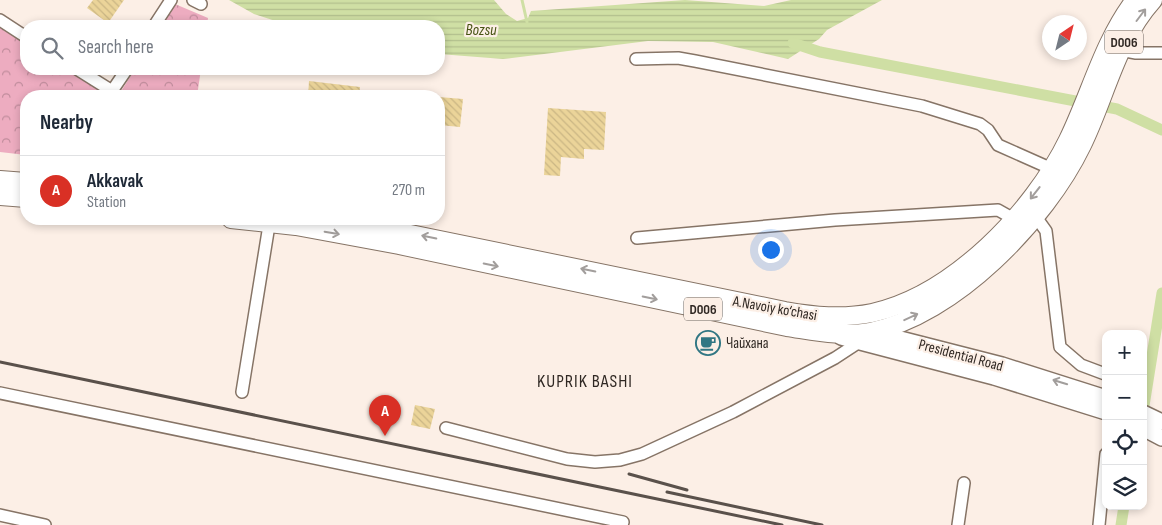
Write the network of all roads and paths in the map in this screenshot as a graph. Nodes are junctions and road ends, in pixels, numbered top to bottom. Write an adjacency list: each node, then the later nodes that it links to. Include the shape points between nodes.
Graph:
1 (171, 0): 5 (street)
2 (1135, 0): 12 (main road, D006, via 1115,32)
3 (1153, 0): 7 (main road, D006, one-way to 3)
4 (0, 20): 6 (street)
5 (158, 20)
6 (20, 33)
7 (1120, 50): 8 (street, via 1136,54); 12 (main road, D006)
8 (1162, 53)
9 (636, 59): 16 (street, via 678,58 922,106 980,124 998,146)
10 (87, 75): 13 (street)
11 (123, 75): 14 (street)
12 (1097, 87): 15 (main road, D006)
13 (110, 90)
14 (113, 90)
15 (1084, 123): 16 (main road, A.Navoiy ko‘chasi / D006); 21 (main road, D006, via 1074,161)
16 (1052, 169): 22 (main road, A.Navoiy ko‘chasi / D006, one-way to 22)
17 (0, 180): 18 (main road)
18 (20, 182)
19 (0, 196): 20 (main road)
20 (20, 198)
21 (1036, 217): 29 (main road, D006, one-way to 21, via 951,294 1004,250); 30 (street, via 1046,231 1060,347 1081,366)
22 (1014, 220): 26 (street, via 998,210 835,220); 27 (main road, A.Navoiy ko‘chasi / D006, via 986,247 937,284 902,303)
23 (260, 225): 31 (street)
24 (304, 225): 28 (main road, D006, one-way to 28)
25 (364, 225): 28 (main road, A.Navoiy ko‘chasi / D006, one-way to 25)
26 (637, 238)
27 (863, 315): 28 (main road, A.Navoiy ko‘chasi / D006); 29 (street)
28 (816, 324): 29 (main road, D006)
29 (866, 337): 33 (street, Presidential Road, one-way to 29, via 1002,365); 34 (street, Presidential Road); 36 (street, via 835,358 733,412 642,454 620,460 567,459)
30 (1102, 373)
31 (242, 392)
32 (0, 393): 42 (street, via 623,522)
33 (1102, 397)
34 (1102, 411)
35 (1149, 422): 37 (street)
36 (446, 428)
37 (1162, 438)
38 (1105, 465): 44 (street)
39 (964, 483): 43 (street)
40 (0, 515): 41 (street)
41 (45, 525)
42 (622, 525)
43 (958, 525)
44 (1099, 525)

